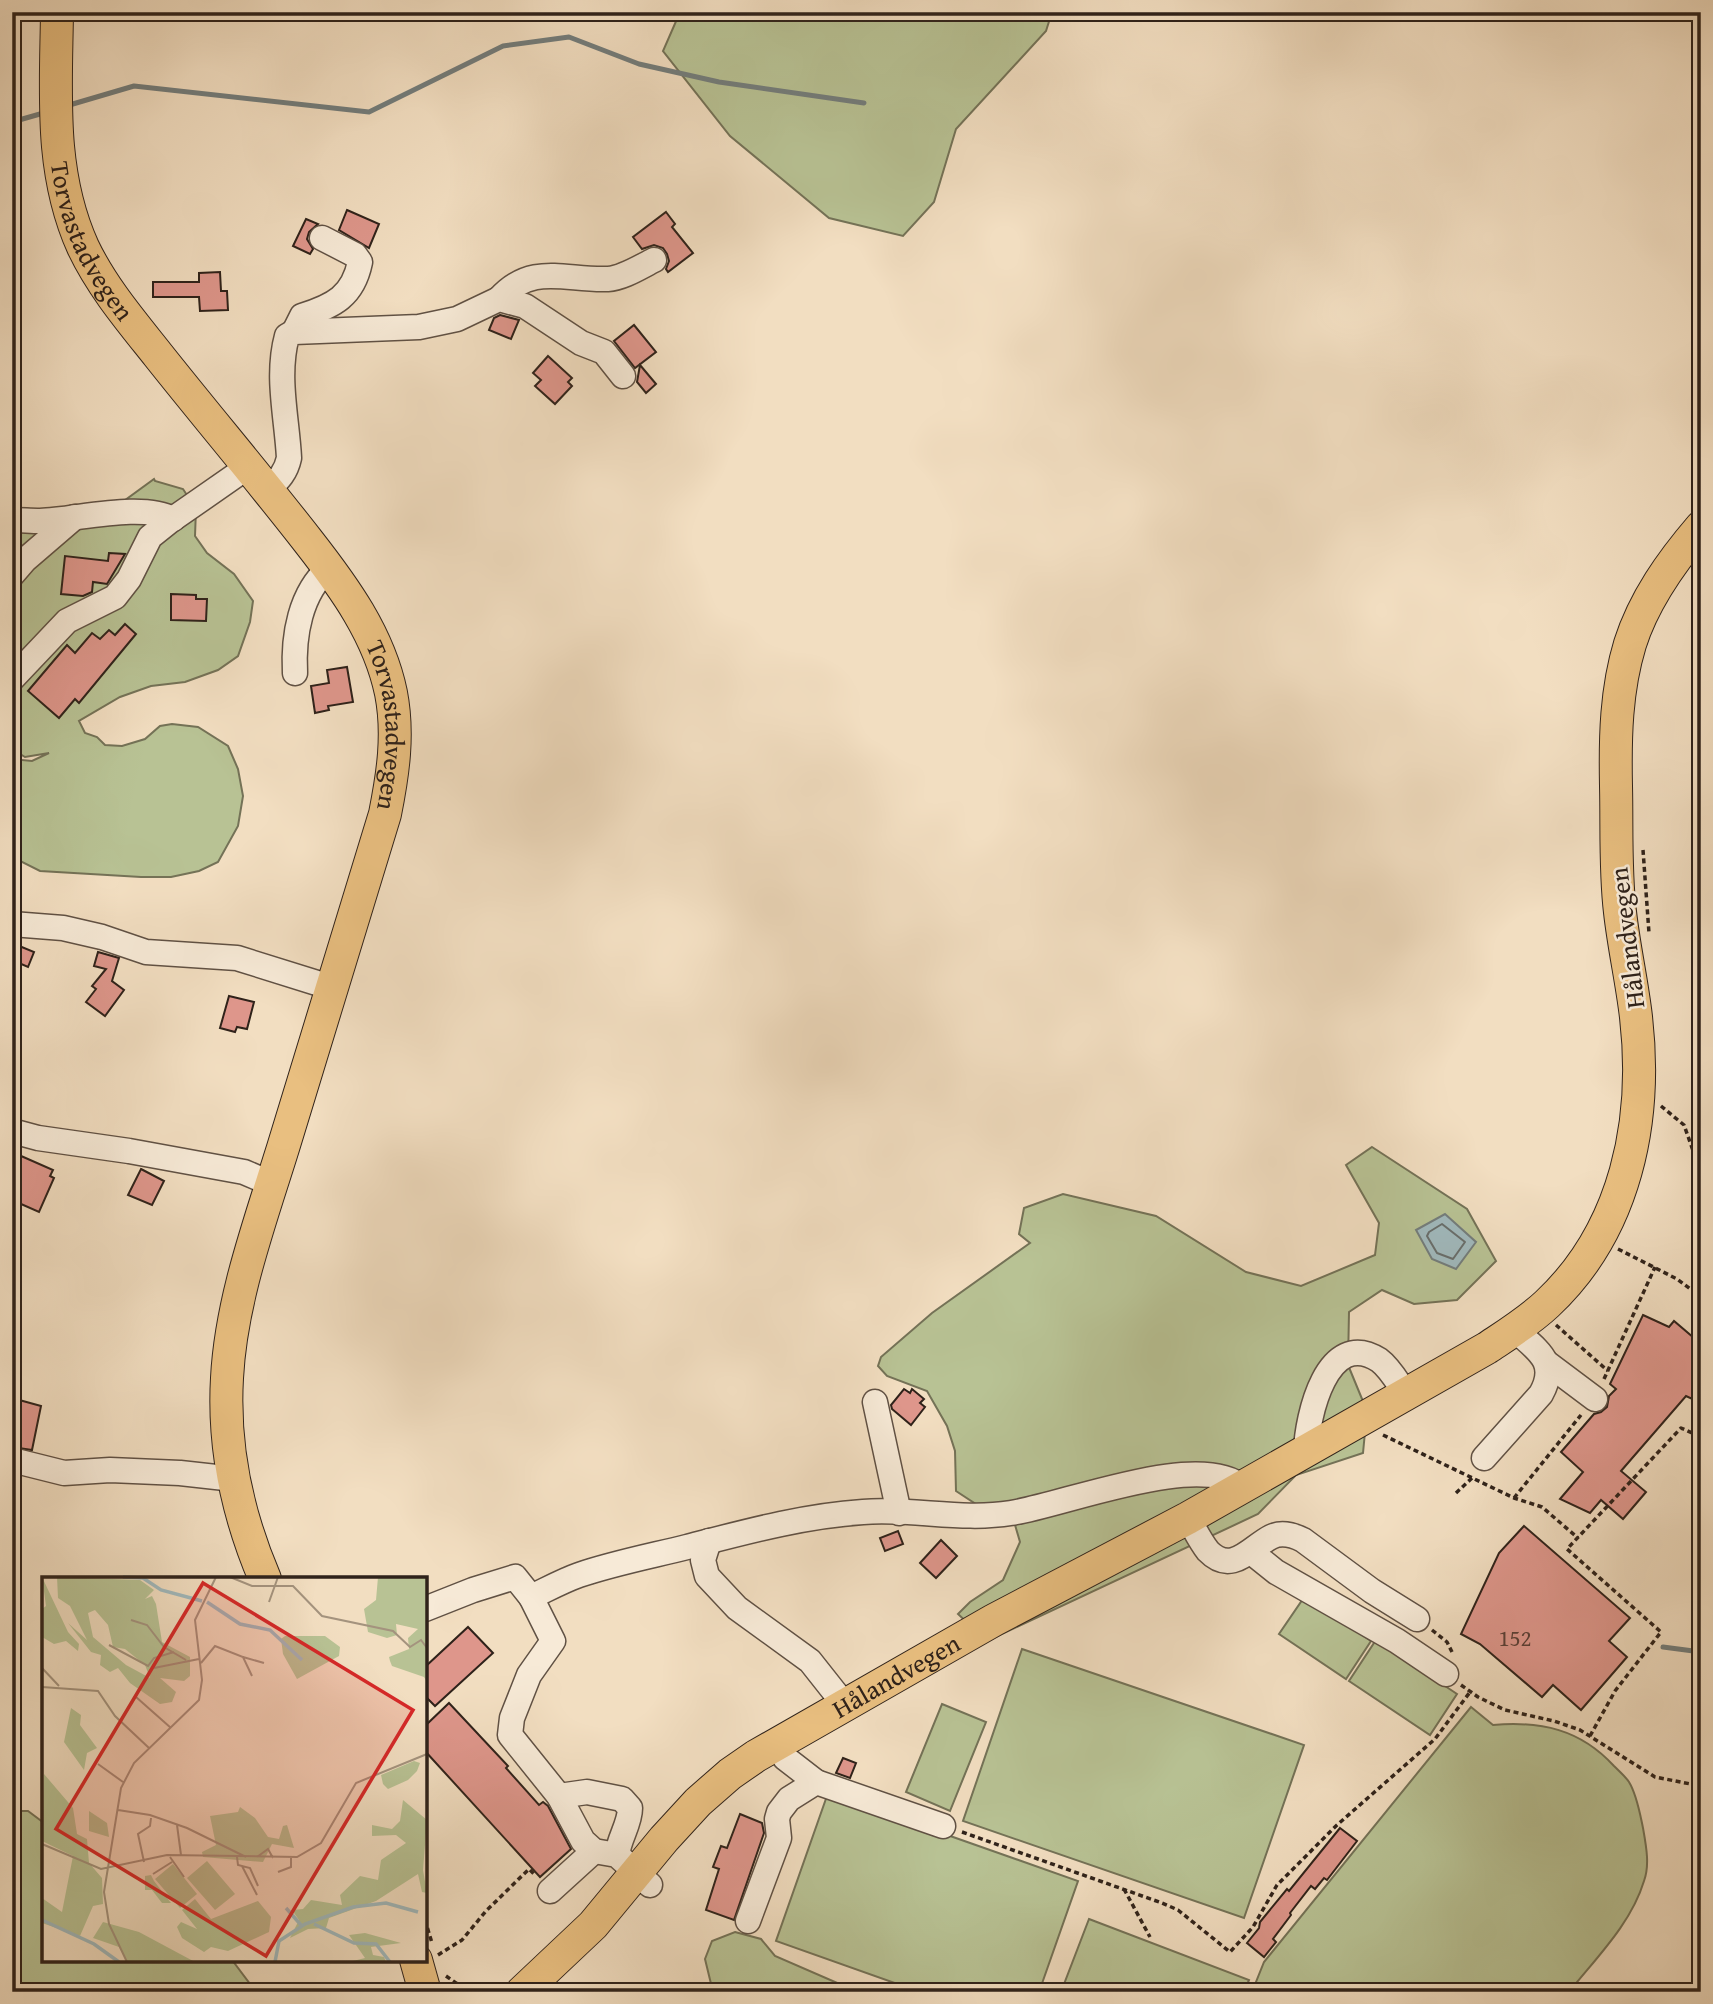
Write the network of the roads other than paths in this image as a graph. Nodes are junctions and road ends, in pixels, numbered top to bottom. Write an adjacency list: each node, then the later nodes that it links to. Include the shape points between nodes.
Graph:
1 (57, 12): 7 (main road, Torvastadvegen, via 60,172 84,247 115,300)
2 (322, 238): 5 (street, via 355,255 360,262 357,278 328,308 302,316)
3 (653, 260): 4 (street, via 610,279 566,275 522,280)
4 (499, 299): 5 (street, via 457,319 419,327); 6 (street, via 525,306 581,343 604,352)
5 (294, 332): 7 (street, via 287,336 282,354 287,468 279,480)
6 (624, 376)
7 (258, 477): 9 (street); 12 (main road, Torvastadvegen)
8 (75, 517): 9 (street, via 155,513); 10 (street); 13 (street)
9 (173, 519): 15 (street, via 150,537 115,597 67,621)
10 (12, 520)
11 (1701, 527): 20 (main road, Hålandvegen, via 1672,563 1641,616 1630,643 1618,701 1618,889 1636,1017 1636,1131 1609,1219 1583,1263)
12 (329, 568): 14 (street, via 304,601); 17 (main road, Torvastadvegen, via 378,650 391,694 395,737 385,814)
13 (12, 575)
14 (295, 673)
15 (12, 679)
16 (12, 925): 17 (street, via 63,928 146,952 237,958)
17 (333, 988): 19 (main road, Torvastadvegen)
18 (12, 1131): 19 (street, via 244,1172)
19 (272, 1184): 28 (main road, Torvastadvegen, via 245,1276 229,1355 227,1421)
20 (1522, 1336): 21 (street); 22 (main road, Hålandvegen)
21 (1547, 1363): 23 (street); 27 (street, via 1542,1394)
22 (1406, 1394): 25 (main road, Hålandvegen); 25 (street, via 1378,1360 1360,1353 1343,1357 1325,1376 1309,1421)
23 (1595, 1399)
24 (875, 1402): 30 (street)
25 (1306, 1451): 29 (main road, Hålandvegen)
26 (16, 1461): 28 (street, via 64,1473 110,1470)
27 (1478, 1468)
28 (234, 1479): 34 (main road, Torvastadvegen)
29 (1242, 1487): 30 (street, via 1226,1477 1201,1473 1105,1489 1009,1514); 31 (main road, Hålandvegen)
30 (899, 1513): 32 (street, via 810,1518)
31 (1188, 1518): 33 (street, via 1214,1556 1229,1560); 39 (main road, Hålandvegen)
32 (709, 1541): 35 (street, via 576,1576); 39 (street, via 703,1560 707,1576 737,1608 810,1661)
33 (1251, 1552): 37 (street, via 1270,1538 1297,1537); 38 (street, via 1276,1572)
34 (264, 1577)
35 (531, 1597): 36 (street, via 515,1577); 42 (street, via 553,1641 529,1675 510,1735)
36 (427, 1608)
37 (1417, 1619)
38 (1446, 1674)
39 (844, 1704): 44 (main road, Hålandvegen, via 756,1756)
40 (786, 1758): 41 (street)
41 (816, 1782): 43 (street); 46 (street, via 789,1799 779,1812 779,1838)
42 (559, 1796): 44 (street, via 583,1841); 44 (street, via 587,1792 622,1799 630,1808 622,1834)
43 (943, 1826)
44 (624, 1866): 45 (street); 47 (main road, Hålandvegen, via 565,1953)
45 (550, 1891)
46 (748, 1921)
47 (522, 1992)

